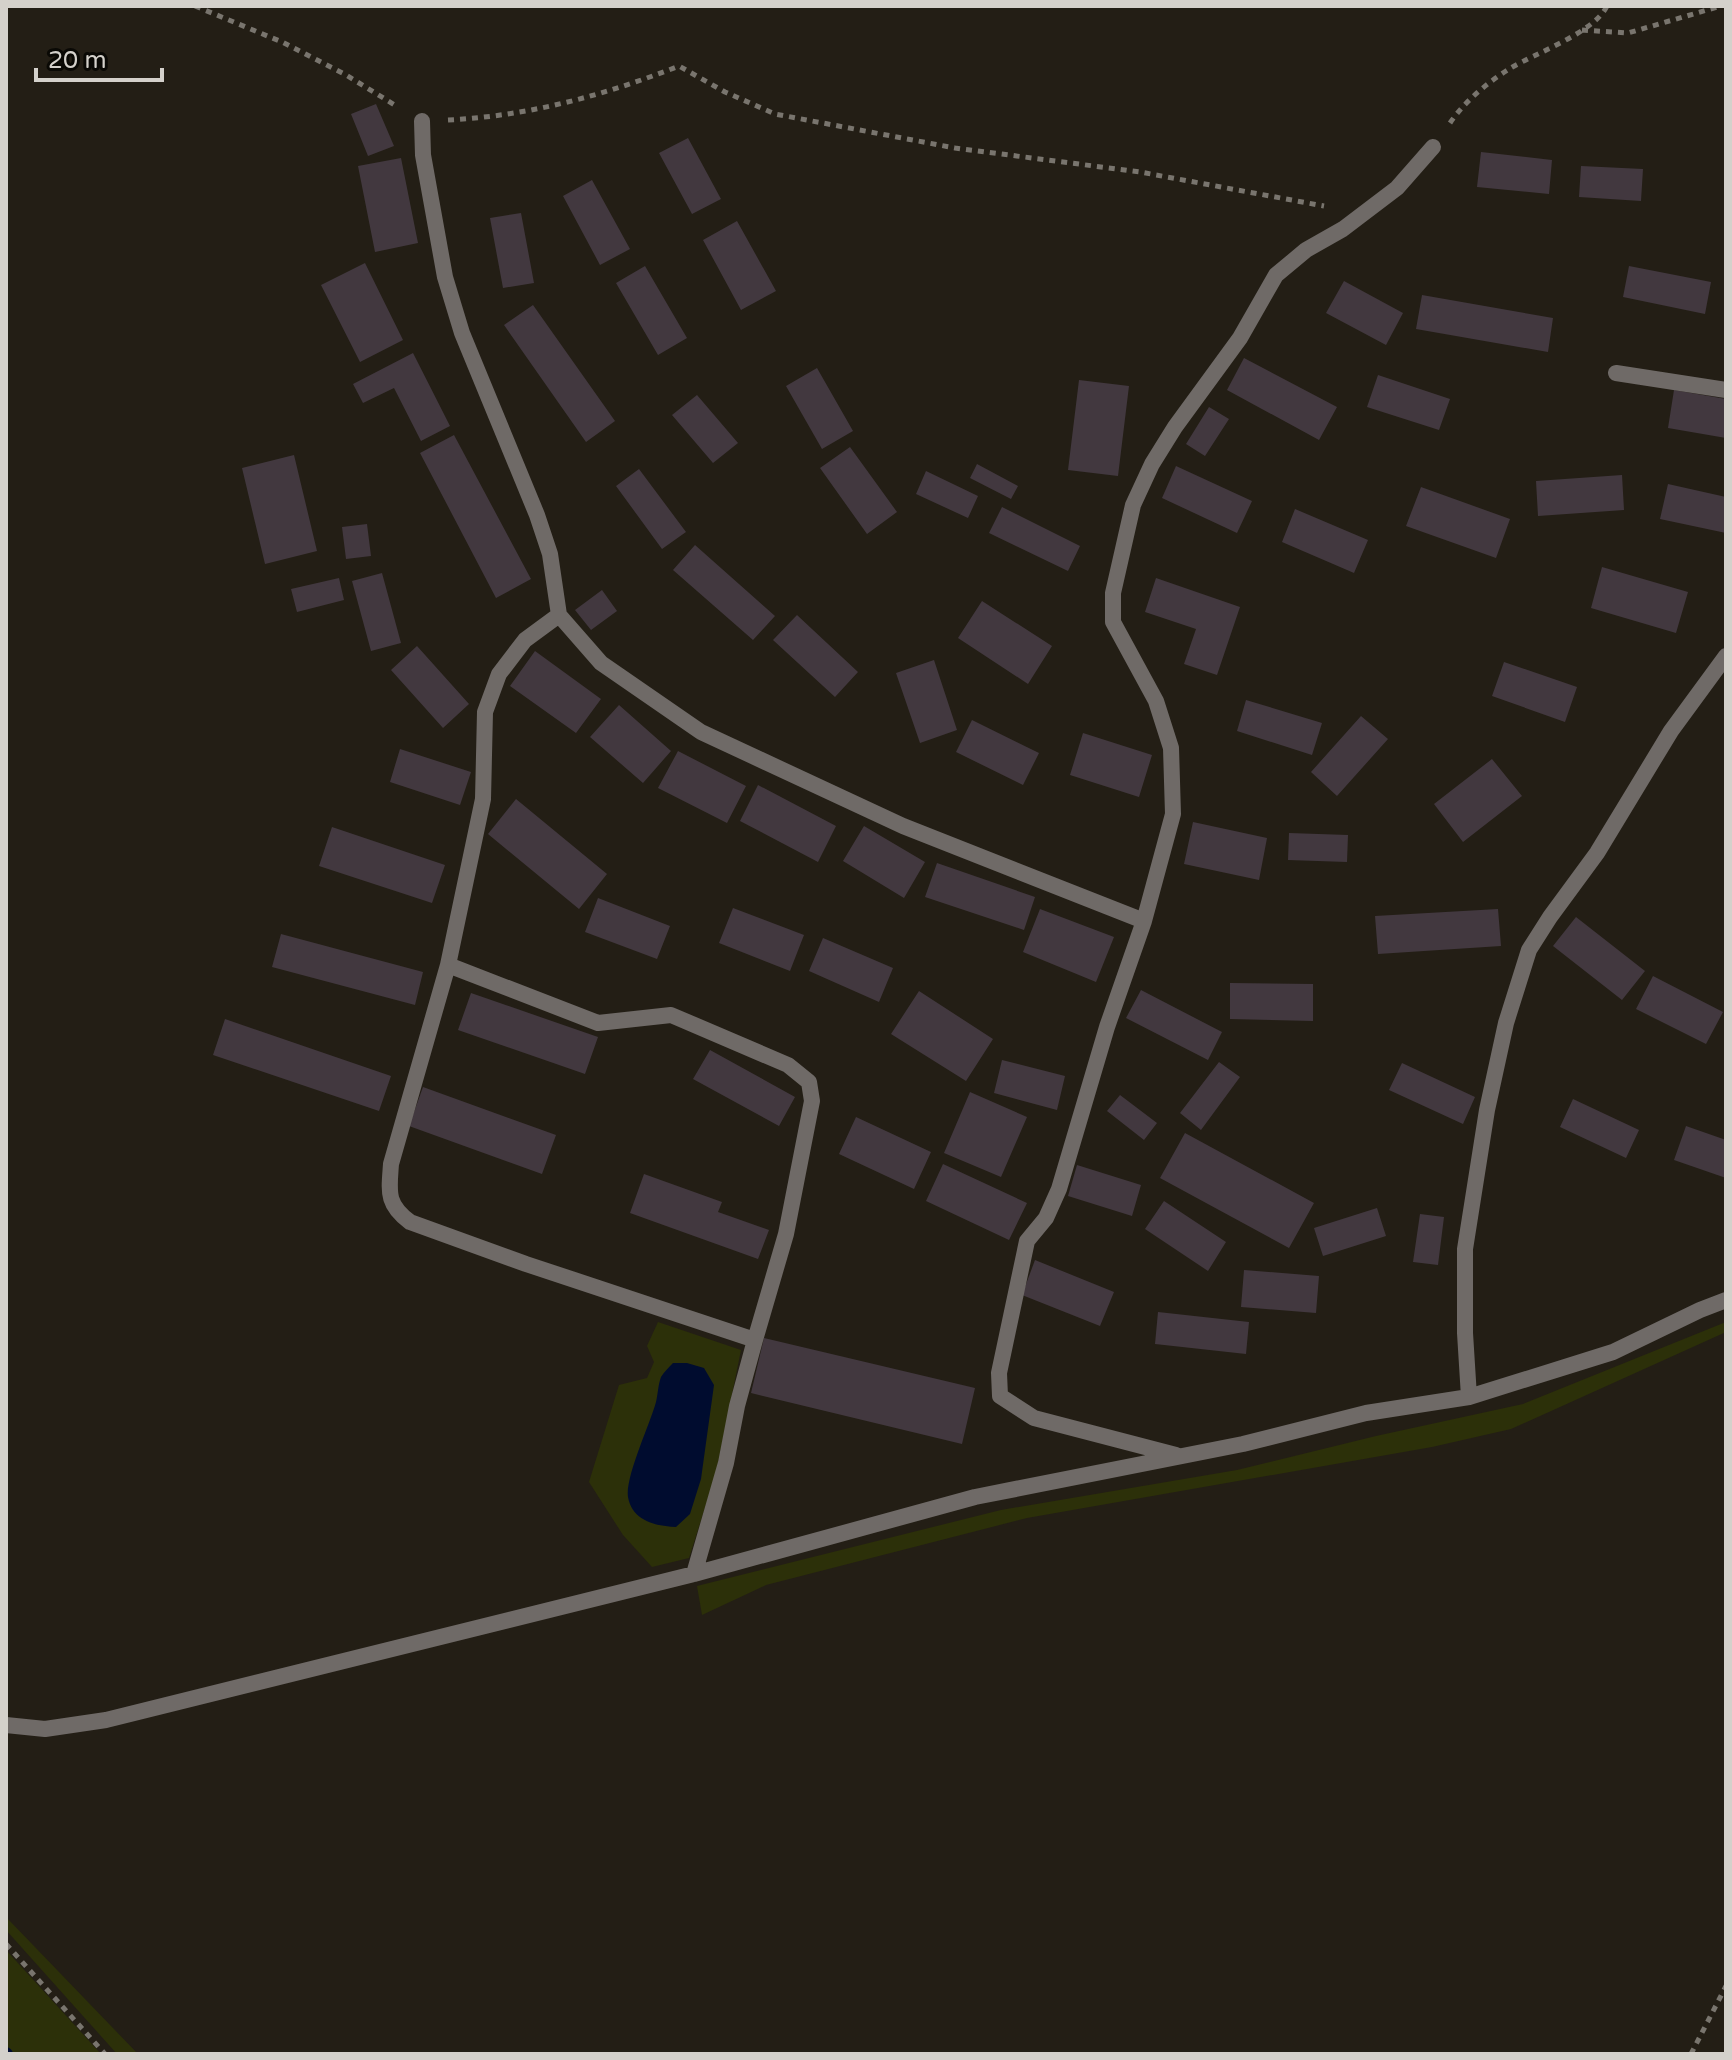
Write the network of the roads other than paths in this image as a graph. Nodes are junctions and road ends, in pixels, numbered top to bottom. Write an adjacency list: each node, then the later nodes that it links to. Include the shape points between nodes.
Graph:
1 (422, 121): 5 (street, via 445,277 550,554)
2 (1433, 147): 7 (street, via 1397,188 1276,275 1240,338 1175,427 1133,505 1113,593 1113,622 1156,701 1171,748 1173,780 1173,814)
3 (1616, 373): 4 (street)
4 (1726, 390)
5 (559, 615): 7 (street, via 601,663 701,732 903,826); 8 (street, via 525,640 499,674 485,712 483,799)
6 (1726, 656): 11 (street, via 1529,950 1487,1110 1465,1249)
7 (1144, 921): 12 (street, via 1059,1189 1046,1218 1027,1241 999,1373 1000,1396 1034,1418)
8 (448, 965): 10 (street, via 391,1164 389,1191 395,1210 410,1222); 10 (street, via 598,1023 671,1015 788,1065 809,1082 812,1101 786,1234)
9 (1726, 1300): 11 (street, via 1613,1352)
10 (755, 1340): 13 (street)
11 (1469, 1397): 12 (street, via 1366,1413)
12 (1182, 1457): 13 (street, via 975,1497)
13 (694, 1574): 14 (street, via 106,1720 45,1729)
14 (6, 1725)

